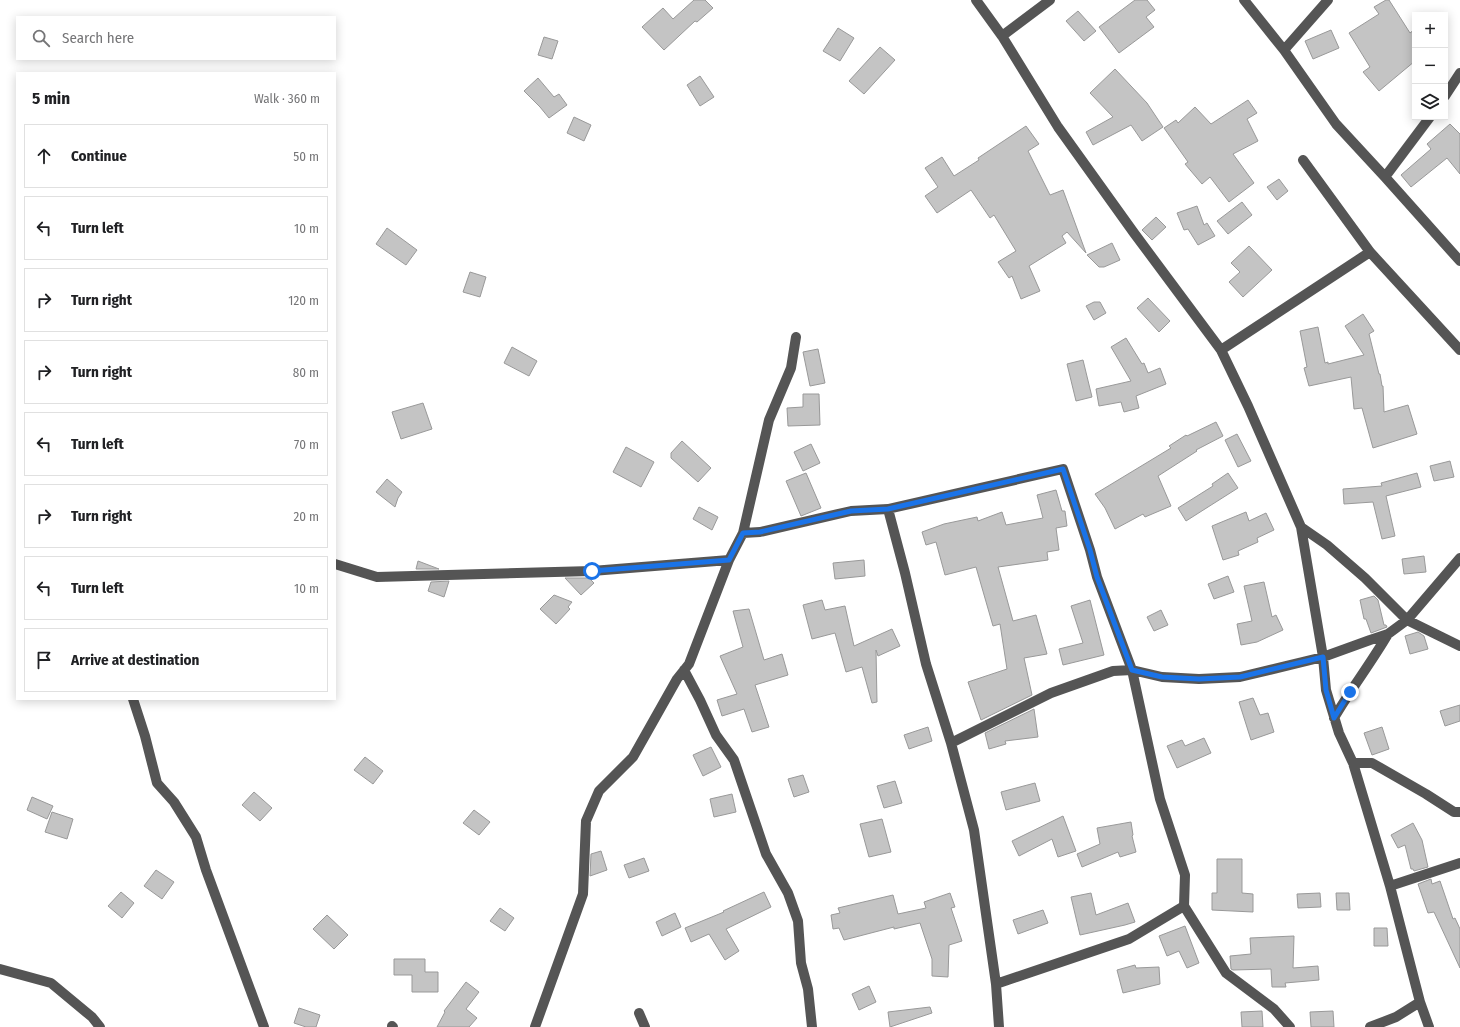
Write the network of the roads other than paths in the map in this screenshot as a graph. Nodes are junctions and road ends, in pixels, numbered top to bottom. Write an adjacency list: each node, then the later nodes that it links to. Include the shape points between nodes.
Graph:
1 (976, 0): 5 (street)
2 (1050, 0): 5 (street)
3 (1244, 0): 6 (street)
4 (1328, 0): 6 (street)
5 (1002, 36): 15 (street, via 1058,127)
6 (1284, 50): 11 (street, via 1336,124)
7 (1460, 73): 8 (street)
8 (1448, 91)
9 (1428, 120): 11 (street)
10 (1303, 160): 12 (street)
11 (1385, 177): 13 (street)
12 (1370, 252): 15 (street); 16 (street)
13 (1460, 261)
14 (796, 337): 19 (street, via 791,368 769,420)
15 (1221, 350): 18 (street)
16 (1460, 350)
17 (888, 509): 19 (street, via 851,511 760,532); 28 (street, via 1063,469 1097,577); 31 (street, via 926,664)
18 (1301, 527): 23 (street, via 1333,549); 26 (street)
19 (743, 533): 21 (street)
20 (1460, 558): 23 (street)
21 (729, 560): 22 (street, via 592,571 377,577); 27 (street, via 689,664)
22 (336, 564)
23 (1407, 620): 24 (street); 25 (street)
24 (1388, 634): 26 (street); 30 (street)
25 (1460, 646)
26 (1323, 657): 28 (street, via 1240,677 1162,677); 30 (street, via 1326,690)
27 (684, 670): 43 (street, via 633,757 599,791 586,821 583,894); 45 (street, via 716,735 734,760 766,854 788,893 798,921 801,963 808,989)
28 (1132, 670): 31 (street, via 1113,671 1051,693); 36 (street, via 1160,799 1186,875)
29 (133, 700): 42 (street, via 157,783 174,802 196,837)
30 (1334, 718): 32 (street)
31 (951, 743): 38 (street, via 974,830)
32 (1353, 763): 33 (street, via 1372,763 1454,812); 35 (street)
33 (1460, 812)
34 (1460, 863): 35 (street)
35 (1390, 886): 39 (street)
36 (1184, 906): 38 (street, via 1129,939); 47 (street, via 1226,973 1274,1009)
37 (0, 969): 41 (street, via 51,983 92,1017)
38 (996, 984): 46 (street)
39 (1420, 1002): 48 (street, via 1396,1017); 49 (street)
40 (639, 1013): 44 (street)
41 (100, 1027)
42 (264, 1027)
43 (535, 1027)
44 (645, 1027)
45 (812, 1027)
46 (999, 1027)
47 (1290, 1027)
48 (1370, 1027)
49 (1429, 1027)

